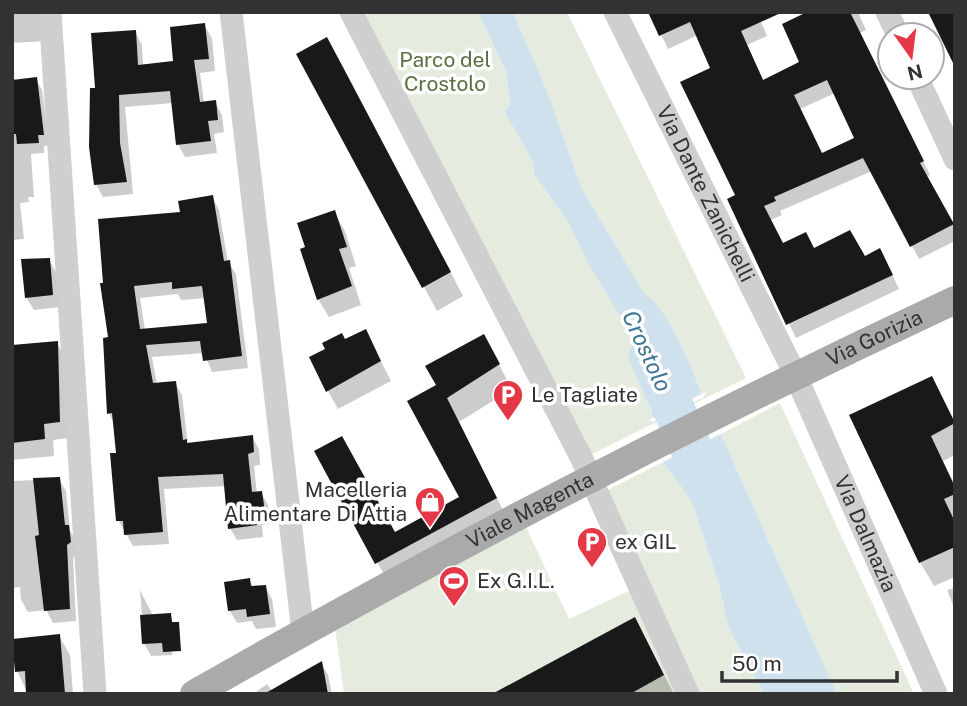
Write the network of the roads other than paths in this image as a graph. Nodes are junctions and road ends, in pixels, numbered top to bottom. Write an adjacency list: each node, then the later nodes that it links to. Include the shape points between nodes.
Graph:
1 (50, 12): 11 (street)
2 (231, 12): 10 (street)
3 (351, 12): 9 (street)
4 (615, 12): 8 (street, Via Dante Zanichelli)
5 (923, 91): 6 (street)
6 (955, 159)
7 (955, 300): 8 (main road, Via Gorizia)
8 (795, 374): 9 (main road, Viale Magenta); 14 (street, Via Dalmazia)
9 (591, 478): 10 (main road, Viale Magenta); 13 (street)
10 (303, 632): 12 (main road, Viale Magenta)
11 (95, 694)
12 (194, 694)
13 (688, 694)
14 (936, 694)

